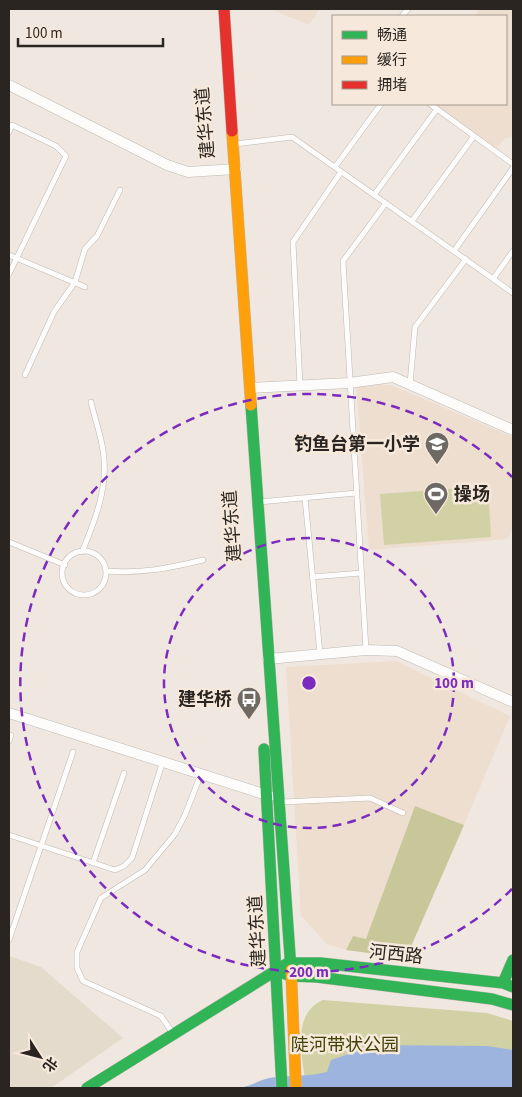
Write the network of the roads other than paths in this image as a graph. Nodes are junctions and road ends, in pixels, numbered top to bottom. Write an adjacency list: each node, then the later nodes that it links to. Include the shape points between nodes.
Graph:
1 (213, 9): 13 (main road, 建华东道)
2 (224, 9): 9 (main road, 建华东道)
3 (9, 85): 13 (street, via 167,165 188,172)
4 (380, 105): 11 (lane)
5 (431, 105): 6 (lane)
6 (437, 109): 8 (lane); 16 (lane)
7 (9, 132): 22 (lane, via 12,125 56,146 66,156)
8 (474, 136): 10 (lane); 18 (lane)
9 (235, 144): 11 (lane, via 292,137); 13 (main road, 建华东道)
10 (513, 164)
11 (335, 167): 14 (lane)
12 (513, 168): 19 (lane)
13 (231, 169): 33 (main road, 建华东道); 57 (main road, 建华东道)
14 (341, 172): 16 (lane); 31 (lane, via 293,242)
15 (120, 190): 26 (lane, via 97,236 85,249)
16 (374, 195): 17 (lane)
17 (386, 203): 18 (lane); 30 (lane, via 343,261)
18 (412, 221): 19 (lane)
19 (454, 251): 23 (lane)
20 (513, 251): 25 (lane)
21 (9, 254): 22 (lane)
22 (18, 257): 24 (lane); 26 (lane)
23 (466, 259): 25 (lane); 32 (lane, via 416,328)
24 (9, 274)
25 (493, 279): 28 (lane)
26 (75, 282): 27 (lane); 29 (lane, via 54,312)
27 (84, 287)
28 (513, 293)
29 (25, 376)
30 (349, 382): 31 (street); 32 (street, via 393,377); 36 (lane)
31 (300, 384): 33 (street)
32 (410, 385): 35 (street)
33 (251, 388): 38 (main road, 建华东道)
34 (91, 402): 40 (lane, via 104,459 104,483 95,521)
35 (513, 430)
36 (356, 492): 37 (lane); 44 (lane)
37 (305, 498): 38 (lane); 45 (lane)
38 (258, 502): 48 (main road, 建华东道)
39 (9, 542): 42 (lane)
40 (82, 552): 42 (lane, via 75,554); 43 (lane, via 101,559)
41 (204, 560): 43 (lane, via 156,571)
42 (65, 565): 43 (lane, via 66,585 78,594 92,594 98,590 103,585)
43 (106, 571)
44 (361, 573): 45 (lane); 46 (lane)
45 (312, 577): 47 (lane)
46 (366, 650): 47 (street); 49 (street, via 396,651)
47 (320, 654): 48 (street)
48 (268, 659): 58 (main road, 建华东道)
49 (513, 702)
50 (9, 713): 54 (street)
51 (11, 735): 52 (lane)
52 (9, 741)
53 (73, 752): 61 (lane)
54 (164, 761): 56 (street); 62 (lane, via 132,858 114,870)
55 (124, 772): 62 (lane)
56 (201, 773): 57 (street); 70 (lane, via 175,834 145,870 101,898 77,952 77,968 83,981 160,1016)
57 (267, 794): 58 (street); 66 (main road, 建华东道)
58 (279, 802): 59 (lane, via 370,798); 65 (main road, 建华东道)
59 (403, 813)
60 (9, 835): 61 (lane)
61 (42, 846): 62 (lane); 63 (lane)
62 (93, 863)
63 (9, 940)
64 (513, 960): 68 (main road)
65 (288, 963): 66 (main road); 67 (main road, 建华东道); 68 (main road, 河西路, via 320,963)
66 (277, 971): 67 (main road, 河西路); 70 (main road); 72 (main road, 建华东道)
67 (291, 976): 69 (main road, 河西路, via 492,998); 73 (main road, 建华东道)
68 (508, 985)
69 (513, 1005)
70 (174, 1035): 71 (main road)
71 (87, 1088)
72 (282, 1088)
73 (296, 1088)

